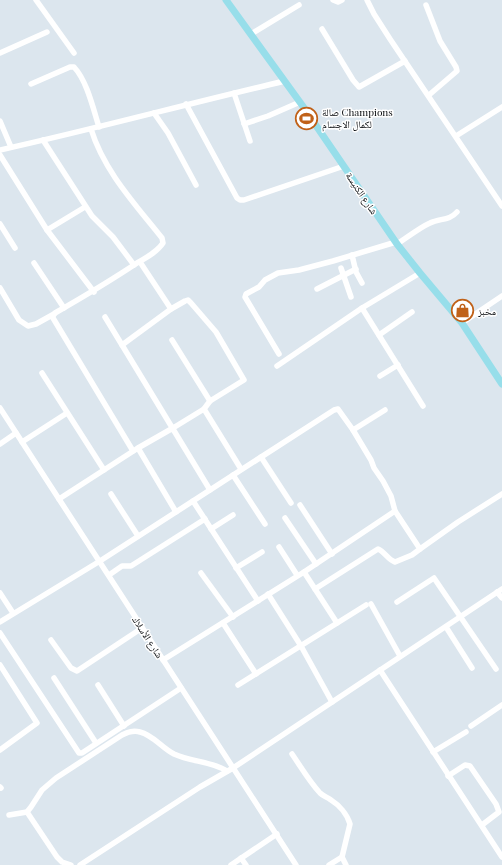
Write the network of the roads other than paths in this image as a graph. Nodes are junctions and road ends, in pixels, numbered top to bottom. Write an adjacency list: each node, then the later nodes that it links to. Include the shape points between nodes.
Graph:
1 (36, 0): 13 (street)
2 (226, 0): 11 (main road, شارع الكنيسة)
3 (333, 0): 4 (street)
4 (342, 0)
5 (375, 0): 6 (street)
6 (368, 2): 14 (street)
7 (300, 5): 11 (street)
8 (426, 5): 18 (street, via 440,41 457,71)
9 (322, 29): 14 (street, via 359,87)
10 (48, 32): 12 (street)
11 (252, 34): 15 (main road, شارع الكنيسة)
12 (0, 52)
13 (74, 53)
14 (405, 61): 18 (street)
15 (285, 80): 17 (street); 19 (main road, شارع الكنيسة)
16 (31, 84): 25 (street, via 74,67 80,74)
17 (234, 93): 20 (street); 24 (street)
18 (428, 95): 27 (street)
19 (300, 102): 24 (street); 33 (main road, شارع الكنيسة)
20 (186, 104): 22 (street); 33 (street, via 240,200)
21 (502, 107): 27 (street)
22 (154, 112): 25 (street); 34 (street)
23 (0, 121): 30 (street)
24 (244, 124): 29 (street)
25 (99, 127): 26 (street)
26 (91, 129): 28 (street); 44 (street, via 108,168 164,243)
27 (456, 136): 35 (street)
28 (43, 140): 30 (street); 36 (street)
29 (250, 141)
30 (11, 147): 31 (street)
31 (0, 150)
32 (0, 156): 39 (street)
33 (344, 166): 40 (main road, شارع الكنيسة)
34 (196, 185)
35 (501, 202)
36 (85, 207): 39 (street); 45 (street, via 113,237)
37 (457, 212): 40 (street, via 446,220 430,223)
38 (0, 224): 41 (street)
39 (47, 230): 53 (street)
40 (397, 243): 42 (street); 48 (main road, شارع الكنيسة)
41 (15, 248)
42 (352, 256): 47 (street); 66 (street, via 278,273 246,294 245,297)
43 (34, 262): 56 (street)
44 (140, 262): 45 (street); 58 (street)
45 (134, 265): 53 (street)
46 (341, 268): 49 (street)
47 (356, 269): 49 (street); 50 (street)
48 (420, 273): 57 (street); 62 (main road, شارع الكنيسة)
49 (343, 275): 52 (street); 55 (street)
50 (362, 283)
51 (0, 288): 60 (street, via 19,320 26,325 36,324)
52 (317, 289)
53 (94, 292): 56 (street)
54 (502, 296): 62 (street)
55 (351, 297)
56 (64, 308): 60 (street)
57 (362, 308): 63 (street); 68 (street)
58 (171, 309): 65 (street); 72 (street, via 188,300 216,332 242,375 244,380)
59 (412, 312): 63 (street)
60 (55, 313): 83 (street, via 53,318)
61 (105, 317): 65 (street)
62 (462, 323): 71 (main road, شارع الكنيسة)
63 (379, 335): 67 (street)
64 (172, 340): 72 (street)
65 (122, 345): 78 (street)
66 (279, 354)
67 (398, 364): 70 (street); 73 (street)
68 (277, 366)
69 (42, 373): 77 (street)
70 (380, 376)
71 (502, 384)
72 (210, 402): 75 (street)
73 (423, 406)
74 (0, 408): 80 (street, شارع الأسلاك)
75 (204, 409): 78 (street); 86 (street)
76 (385, 410): 79 (street)
77 (67, 413): 81 (street); 85 (street)
78 (173, 428): 83 (street); 88 (street)
79 (353, 430): 84 (street, via 338,409 334,410); 95 (street, via 391,496)
80 (16, 433): 81 (street, شارع الأسلاك); 82 (street)
81 (22, 442): 91 (street, شارع الأسلاك)
82 (0, 444)
83 (136, 449): 85 (street); 96 (street)
84 (261, 456): 86 (street); 93 (street)
85 (104, 470): 91 (street)
86 (241, 470): 87 (street)
87 (233, 475): 88 (street); 100 (street)
88 (210, 490): 92 (street)
89 (111, 494): 102 (street)
90 (502, 494): 104 (street)
91 (59, 499): 107 (street, شارع الأسلاك)
92 (193, 501): 96 (street); 99 (street)
93 (291, 503)
94 (300, 505): 106 (street)
95 (394, 511): 104 (street); 106 (street)
96 (176, 512): 102 (street)
97 (234, 515): 101 (street)
98 (285, 518): 108 (street)
99 (205, 519): 101 (street); 112 (street, via 131,566 122,566)
100 (264, 524)
101 (211, 529): 109 (street)
102 (138, 536): 107 (street)
103 (279, 547): 113 (street)
104 (420, 549): 114 (street, via 395,562 378,550)
105 (262, 552): 109 (street)
106 (332, 554): 108 (street)
107 (100, 561): 112 (street, شارع الأسلاك); 121 (street)
108 (316, 564): 110 (street)
109 (236, 568): 119 (street)
110 (304, 572): 113 (street); 114 (street)
111 (201, 573): 122 (street)
112 (109, 575): 128 (street, شارع الأسلاك)
113 (297, 575): 117 (street)
114 (315, 589): 126 (street)
115 (500, 590): 118 (street); 123 (street)
116 (0, 593): 121 (street)
117 (268, 594): 119 (street); 131 (street)
118 (502, 598)
119 (258, 601): 122 (street)
120 (397, 602): 123 (street, via 434,578)
121 (13, 613): 124 (street)
122 (234, 617): 125 (street)
123 (461, 617): 127 (street); 136 (street)
124 (0, 622)
125 (223, 623): 133 (street); 138 (street)
126 (337, 623): 131 (street); 132 (street, via 369,605)
127 (446, 627): 132 (street); 135 (street)
128 (142, 628): 130 (street, via 77,671 71,668); 133 (street, شارع الأسلاك)
129 (0, 633): 148 (street, via 79,753)
130 (51, 640)
131 (301, 646): 138 (street); 143 (street)
132 (400, 656): 137 (street)
133 (163, 660): 142 (street, شارع الأسلاك)
134 (0, 665): 149 (street, via 37,723)
135 (472, 668)
136 (496, 669)
137 (380, 670): 143 (street); 150 (street)
138 (256, 674): 141 (street)
139 (54, 678): 148 (street)
140 (98, 685): 145 (street)
141 (238, 685)
142 (182, 688): 145 (street); 152 (street, شارع الأسلاك)
143 (332, 702): 152 (street)
144 (502, 705): 146 (street)
145 (124, 726): 148 (street)
146 (471, 726)
147 (466, 732): 150 (street)
148 (96, 743)
149 (0, 750)
150 (433, 752): 154 (street)
151 (292, 754): 160 (street, via 312,784 322,795 341,808 349,820)
152 (233, 768): 153 (street); 158 (street, شارع الأسلاك)
153 (227, 771): 155 (street, via 213,764 188,760 173,754 142,732 130,731 56,778 42,790); 164 (street)
154 (448, 776): 157 (street); 157 (street, via 467,765 470,766 499,812)
155 (27, 812): 156 (street); 163 (street, via 57,857)
156 (9, 815)
157 (482, 825): 159 (street)
158 (277, 834): 162 (street); 167 (street, شارع الأسلاك)
159 (500, 850): 161 (street)
160 (342, 857): 168 (street); 169 (street)
161 (502, 857)
162 (241, 858): 165 (street); 166 (street)
163 (71, 865)
164 (80, 865)
165 (231, 865)
166 (246, 865)
167 (296, 865)
168 (329, 865)
169 (346, 865)

